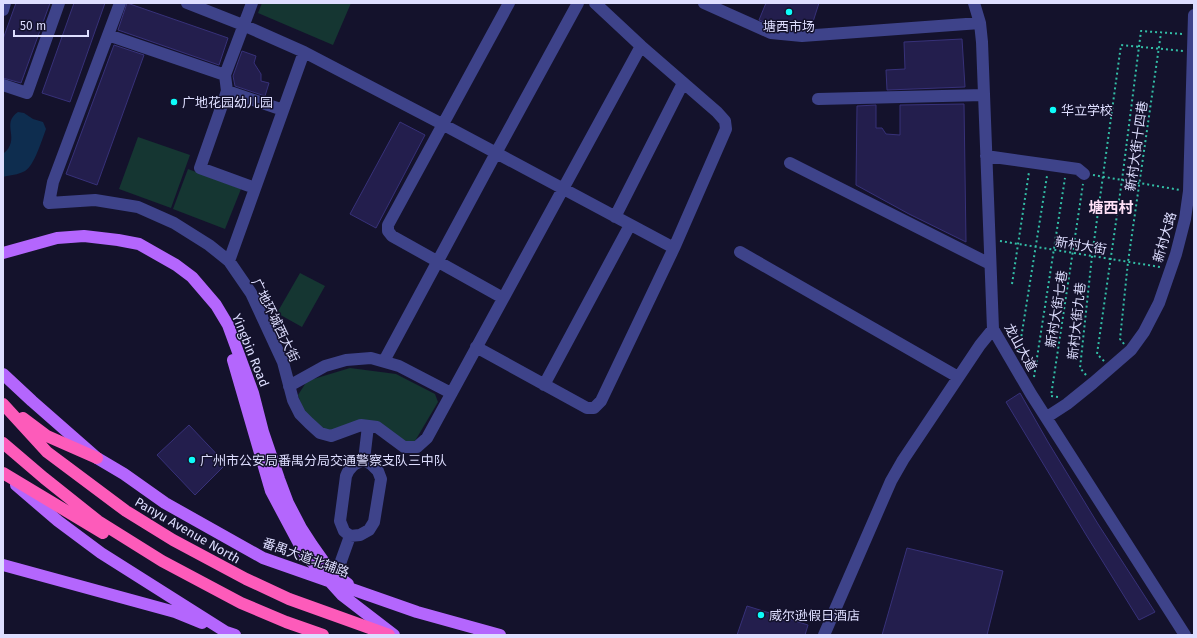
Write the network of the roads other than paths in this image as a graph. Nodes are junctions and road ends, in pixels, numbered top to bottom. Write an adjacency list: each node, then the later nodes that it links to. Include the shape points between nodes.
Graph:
1 (5, 3): 11 (street)
2 (59, 3): 21 (street, via 27,93)
3 (120, 3): 16 (street)
4 (187, 3): 14 (street)
5 (252, 3): 14 (street)
6 (509, 3): 26 (street)
7 (578, 3): 27 (street)
8 (594, 3): 17 (street)
9 (704, 3): 13 (street, via 771,33 802,36)
10 (974, 3): 13 (street, 龙山大道)
11 (3, 10)
12 (1194, 15): 15 (street, 新村大路)
13 (980, 24): 23 (street, 龙山大道)
14 (243, 25): 18 (street); 19 (street)
15 (1193, 34): 52 (street, 新村大路, via 1189,191 1176,254 1159,303 1144,332 1130,350 1067,404)
16 (108, 35): 19 (street); 38 (street, 广地环城西大街, via 53,182 49,203 95,200 138,207 209,245)
17 (641, 46): 20 (street); 32 (street)
18 (304, 52): 25 (street); 26 (street)
19 (225, 76): 22 (street)
20 (684, 83): 33 (street); 35 (street, via 717,112 725,121 726,129)
21 (3, 85)
22 (227, 91): 25 (street); 31 (street, via 200,168)
23 (984, 95): 24 (street); 28 (street, 龙山大道)
24 (818, 99)
25 (283, 110): 31 (street)
26 (442, 124): 27 (street); 39 (street, via 388,225 388,231 392,236)
27 (496, 153): 32 (street); 39 (street)
28 (986, 156): 30 (street, via 1078,169); 40 (street, 龙山大道)
29 (790, 163): 40 (street)
30 (1084, 174)
31 (255, 188): 38 (street)
32 (563, 189): 33 (street); 42 (street)
33 (615, 217): 34 (street)
34 (630, 225): 35 (street); 48 (street)
35 (674, 248): 48 (street, via 601,401 594,408 587,408)
36 (740, 252): 47 (street)
37 (3, 253): 41 (main road, Yingbin Road, via 57,238 84,236 118,240 139,244 158,254 192,277)
38 (229, 262): 49 (street, 广地环城西大街, via 251,294 283,362)
39 (438, 262): 42 (street); 45 (street)
40 (990, 264): 43 (street, 龙山大道)
41 (203, 289): 61 (main road, Yingbin Road, via 228,326 253,393 268,450 288,503 312,545); 66 (main road, via 216,314 234,362 271,491 304,553 342,595)
42 (503, 298): 44 (street)
43 (993, 329): 47 (street); 52 (street, 龙山大道)
44 (476, 347): 48 (street); 50 (street)
45 (384, 361): 49 (street, via 371,358 346,360 325,366); 50 (street, via 400,366)
46 (3, 374): 55 (main road, 番禺大道北辅路)
47 (958, 377): 68 (street, via 891,481)
48 (544, 384)
49 (289, 386): 53 (street, 广地环城西大街, via 300,414 320,433 331,436 360,425)
50 (451, 393): 53 (street, via 427,438 417,447 404,447 377,427)
51 (3, 403): 55 (highway, via 47,436); 65 (highway, Panyu Avenue North, via 47,452 126,511 173,540 289,599)
52 (1047, 417): 69 (street, 龙山大道)
53 (368, 426): 56 (street)
54 (3, 443): 59 (highway, via 98,521)
55 (98, 458): 62 (main road, 番禺大道北辅路, via 165,503 262,558)
56 (364, 460): 58 (street, via 355,464 346,476 340,521 344,531); 58 (street, via 378,471 380,479 374,522 369,530 360,536)
57 (3, 473): 59 (highway, via 104,534); 63 (main road, via 102,553)
58 (350, 536): 61 (street)
59 (162, 561): 64 (highway, via 241,603)
60 (3, 565): 63 (main road, via 175,612)
61 (336, 575): 62 (main road, Yingbin Road)
62 (357, 591): 67 (main road, 番禺大道北辅路, via 417,612)
63 (230, 633)
64 (322, 635)
65 (389, 635)
66 (394, 635)
67 (500, 635)
68 (824, 635)
69 (1185, 635)

